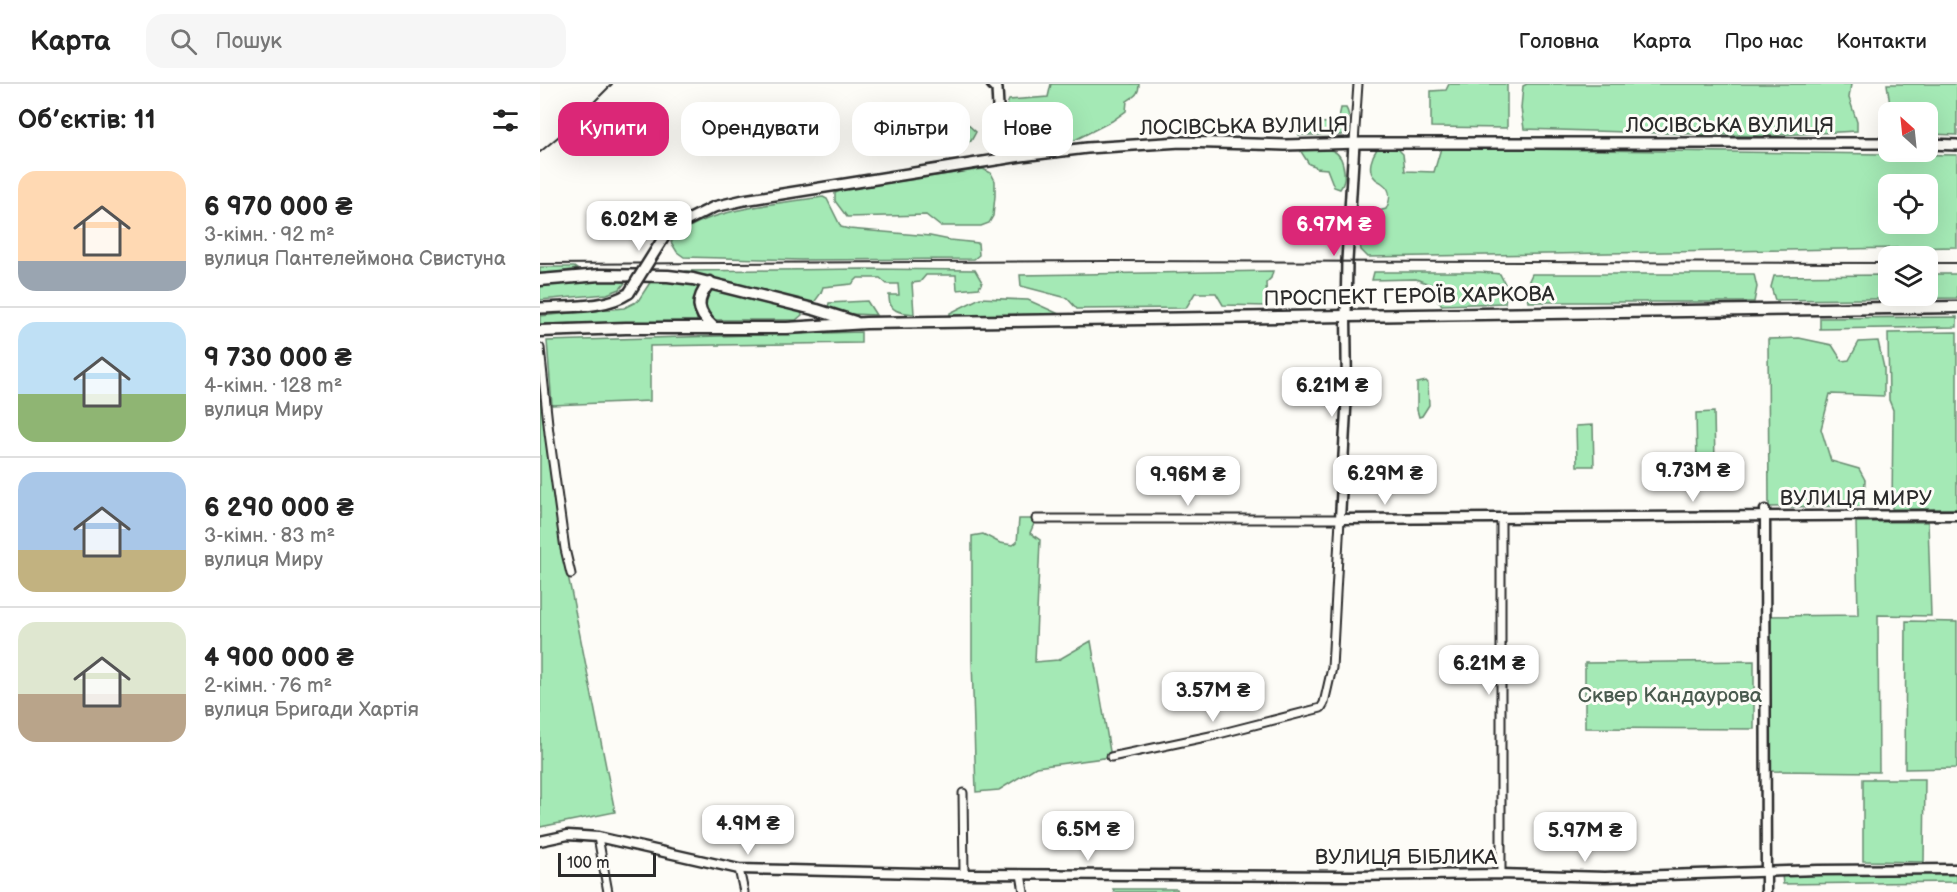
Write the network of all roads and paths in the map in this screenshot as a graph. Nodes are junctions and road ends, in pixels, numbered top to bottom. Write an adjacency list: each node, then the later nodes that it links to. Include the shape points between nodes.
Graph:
1 (1358, 84): 3 (street)
2 (995, 86): 7 (main road)
3 (1354, 143): 4 (main road, ЛОСІВСЬКА ВУЛИЦЯ); 7 (main road, ЛОСІВСЬКА ВУЛИЦЯ, via 1181,142); 13 (main road)
4 (1878, 143)
5 (1938, 144): 6 (main road)
6 (1957, 145)
7 (1000, 159): 12 (main road, ЛОСІВСЬКА ВУЛИЦЯ, bridge, via 769,195 705,211 672,228 629,293 604,303)
8 (540, 280): 9 (main road, ПРОСПЕКТ ГЕРОЇВ ХАРКОВА, via 645,275)
9 (710, 282): 10 (main road, ПРОСПЕКТ ГЕРОЇВ ХАРКОВА); 15 (main road, via 699,303 703,317)
10 (800, 305): 14 (main road, ПРОСПЕКТ ГЕРОЇВ ХАРКОВА); 16 (main road, via 804,319)
11 (1957, 307): 13 (main road, ПРОСПЕКТ ГЕРОЇВ ХАРКОВА)
12 (540, 308)
13 (1346, 316): 14 (main road, ПРОСПЕКТ ГЕРОЇВ ХАРКОВА); 23 (street, via 1347,392)
14 (861, 323): 16 (main road, ПРОСПЕКТ ГЕРОЇВ ХАРКОВА)
15 (713, 327): 16 (main road, ПРОСПЕКТ ГЕРОЇВ ХАРКОВА); 17 (main road, ПРОСПЕКТ ГЕРОЇВ ХАРКОВА)
16 (787, 327)
17 (540, 331)
18 (540, 348): 24 (street)
19 (1765, 513): 20 (street, ВУЛИЦЯ МИРУ); 21 (street, ВУЛИЦЯ МИРУ); 31 (street)
20 (1957, 516)
21 (1501, 518): 23 (street, ВУЛИЦЯ МИРУ); 34 (street)
22 (1036, 519): 23 (street, ВУЛИЦЯ МИРУ)
23 (1340, 519): 25 (street, via 1332,668 1321,708)
24 (571, 574)
25 (1111, 757)
26 (963, 793): 32 (street)
27 (598, 837): 28 (street, ВУЛИЦЯ БІБЛИКА, via 568,835); 29 (street, ВУЛИЦЯ БІБЛИКА); 35 (street)
28 (540, 841)
29 (739, 869): 32 (street, ВУЛИЦЯ БІБЛИКА); 36 (street)
30 (1957, 869): 31 (street, ВУЛИЦЯ БІБЛИКА)
31 (1766, 872): 34 (street, ВУЛИЦЯ БІБЛИКА, via 1605,877); 38 (street)
32 (964, 874): 33 (street, ВУЛИЦЯ БІБЛИКА)
33 (1021, 874): 34 (street, ВУЛИЦЯ БІБЛИКА); 37 (street)
34 (1501, 874)
35 (608, 892)
36 (744, 892)
37 (1024, 892)
38 (1766, 892)

